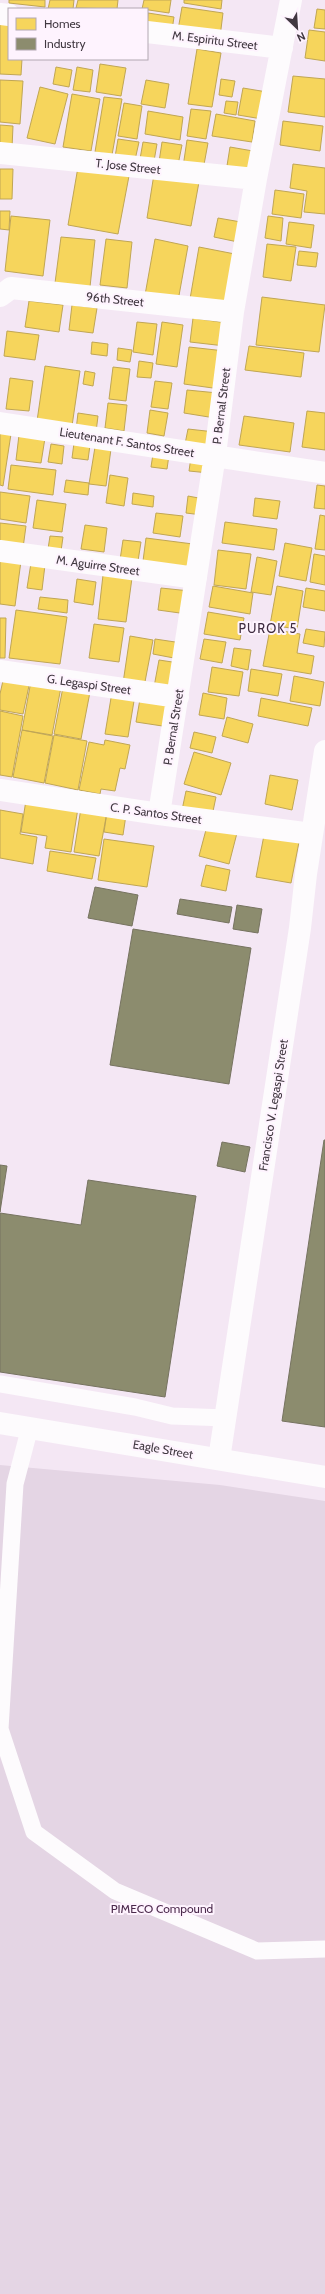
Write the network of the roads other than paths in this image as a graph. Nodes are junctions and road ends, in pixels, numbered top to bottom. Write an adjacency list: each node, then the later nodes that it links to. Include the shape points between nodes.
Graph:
1 (291, 0): 3 (street, P. Bernal Street)
2 (148, 32): 3 (street, M. Espiritu Street)
3 (282, 48): 5 (street, P. Bernal Street)
4 (0, 153): 5 (street, T. Jose Street)
5 (256, 179): 7 (street, P. Bernal Street)
6 (0, 296): 7 (street, 96th Street, via 11,288)
7 (233, 312): 9 (street, P. Bernal Street)
8 (0, 423): 9 (street, Lieutenant F. Santos Street)
9 (215, 455): 10 (street, Lieutenant F. Santos Street); 12 (street, P. Bernal Street)
10 (325, 473)
11 (0, 551): 12 (street, M. Aguirre Street)
12 (196, 578): 14 (street, P. Bernal Street)
13 (0, 670): 14 (street, G. Legaspi Street)
14 (178, 697): 17 (street, P. Bernal Street)
15 (325, 751): 18 (street, Francisco V. Legaspi Street)
16 (0, 790): 17 (street, C. P. Santos Street)
17 (160, 814): 18 (street, C. P. Santos Street)
18 (312, 834): 20 (street, Francisco V. Legaspi Street)
19 (0, 1384): 20 (lane, via 135,1406 172,1416)
20 (226, 1418): 23 (street, Francisco V. Legaspi Street)
21 (0, 1423): 22 (street, Eagle Street)
22 (30, 1427): 23 (street, Eagle Street); 25 (lane, via 15,1484 0,1729 34,1832 115,1892 257,1951)
23 (219, 1459): 24 (street, Eagle Street)
24 (325, 1477)
25 (325, 1949)

